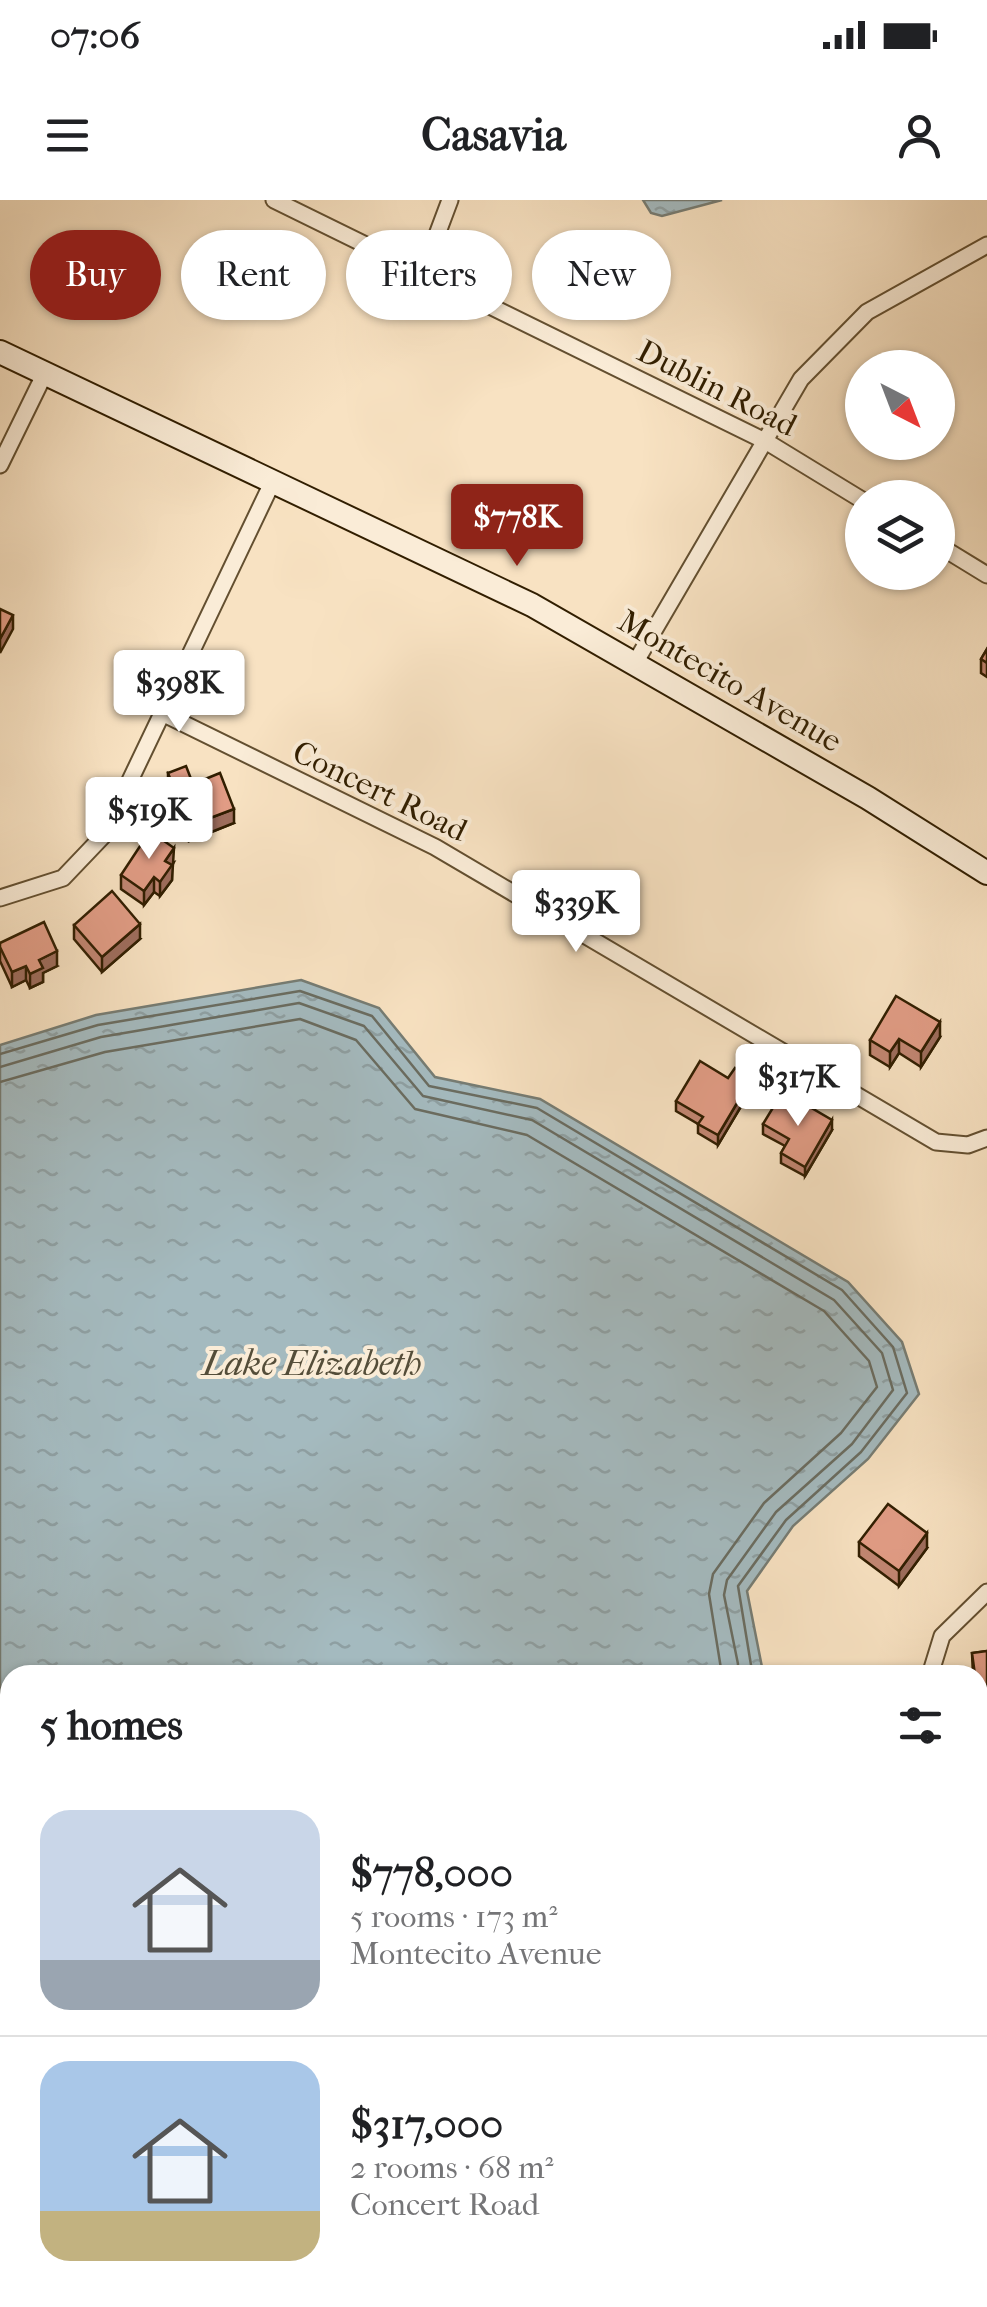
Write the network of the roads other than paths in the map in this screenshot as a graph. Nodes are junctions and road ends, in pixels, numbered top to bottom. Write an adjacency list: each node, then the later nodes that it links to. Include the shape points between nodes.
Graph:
1 (274, 200): 4 (street, Dublin Road)
2 (450, 200): 3 (street)
3 (439, 230)
4 (346, 235)
5 (987, 245): 9 (street, via 867,312 801,378)
6 (512, 316): 9 (street, Dublin Road)
7 (0, 352): 8 (street, Montecito Avenue)
8 (45, 373): 10 (street); 11 (street, Montecito Avenue)
9 (766, 442): 12 (street, Dublin Road); 15 (street)
10 (0, 465)
11 (272, 483): 15 (street, Montecito Avenue, via 532,605); 16 (street)
12 (845, 490)
13 (955, 555): 14 (street)
14 (987, 574)
15 (635, 663): 17 (street, Montecito Avenue)
16 (164, 714): 18 (street, via 104,835 63,878); 19 (street, Concert Road, via 435,847 936,1142 968,1145)
17 (987, 873)
18 (0, 898)
19 (987, 1138)
20 (987, 1592): 21 (street, via 942,1636)
21 (933, 1665)

